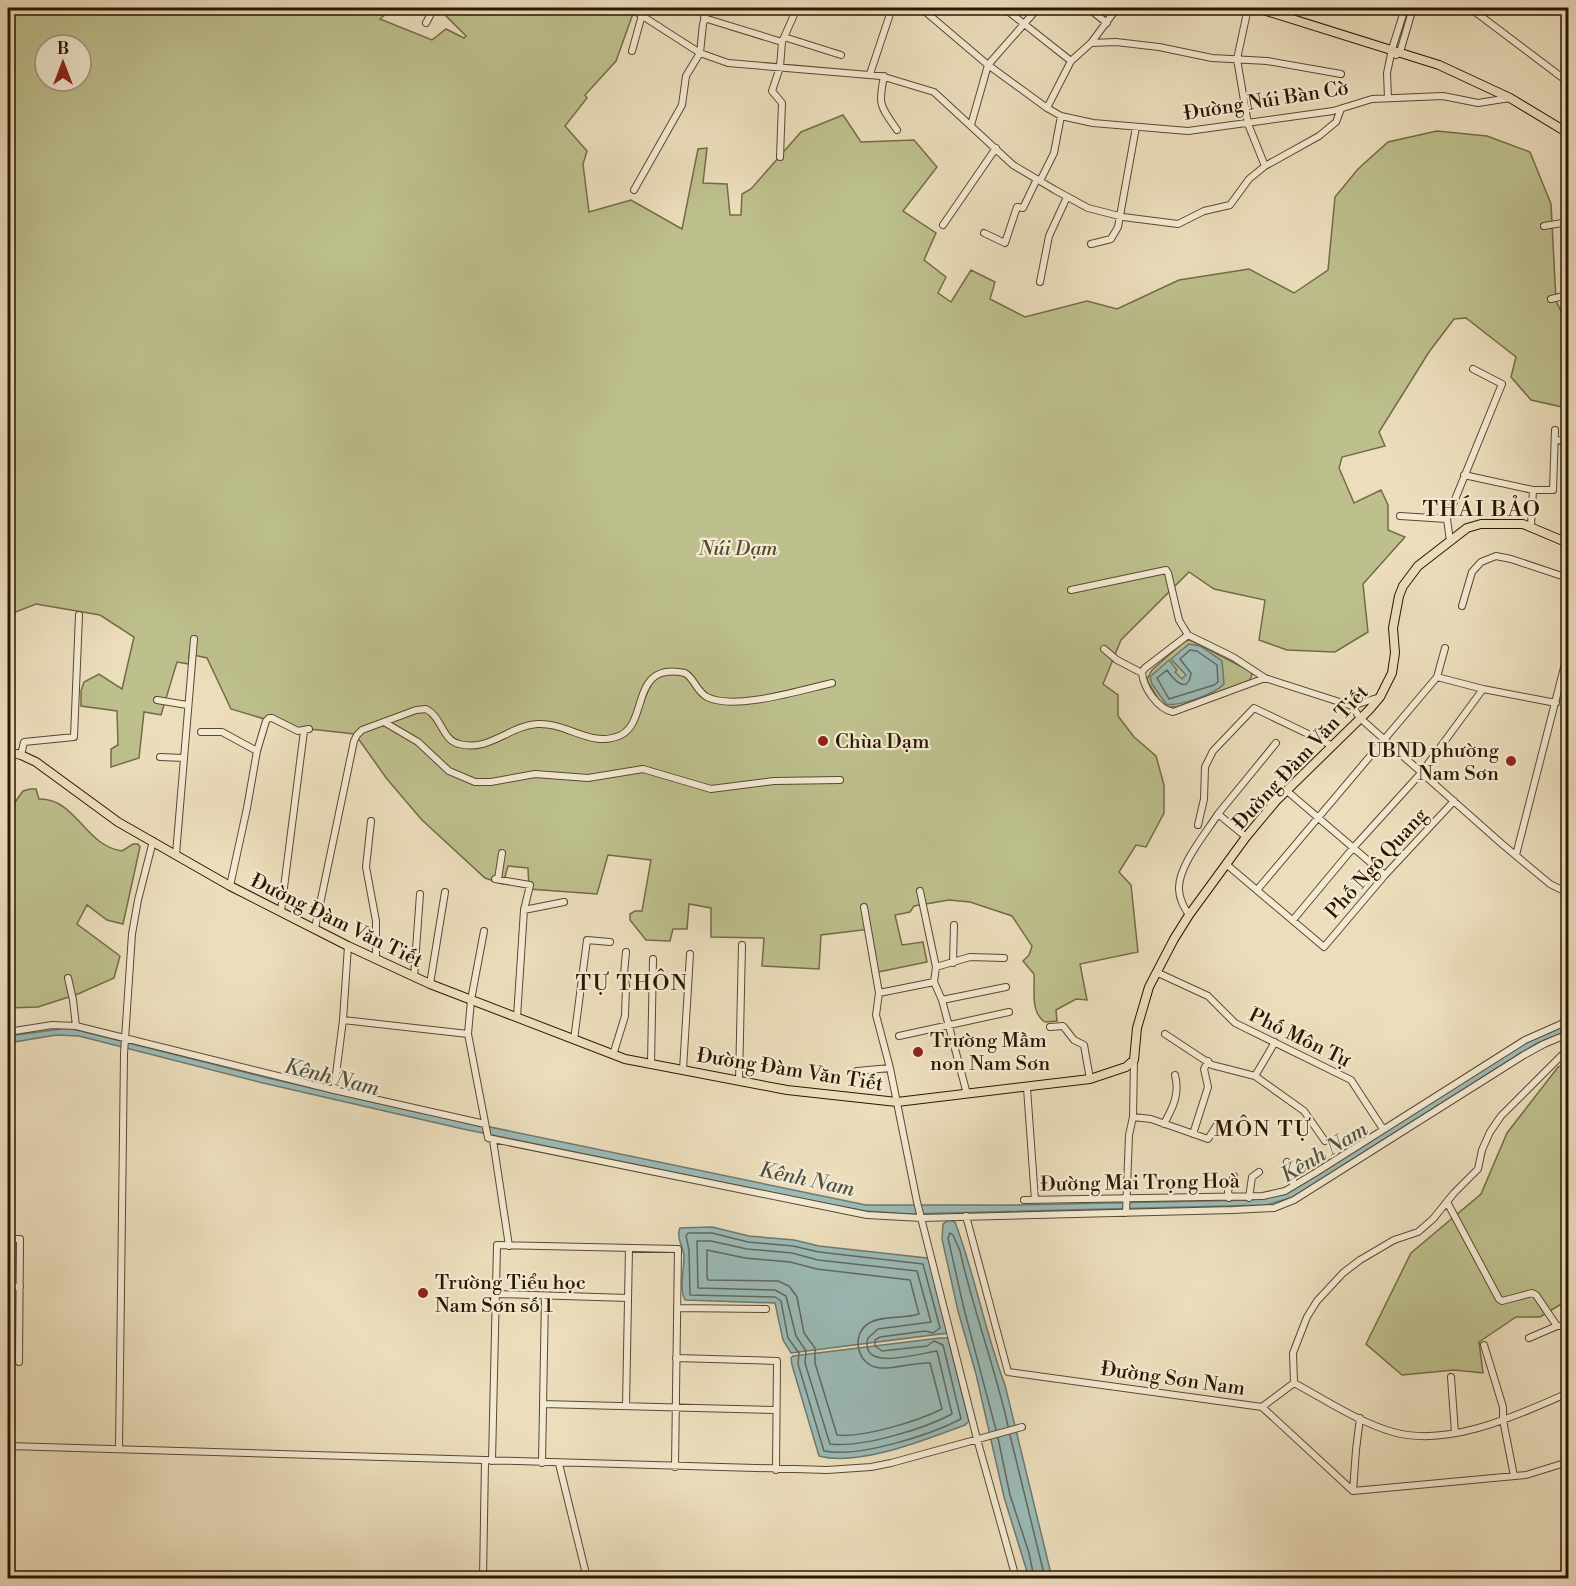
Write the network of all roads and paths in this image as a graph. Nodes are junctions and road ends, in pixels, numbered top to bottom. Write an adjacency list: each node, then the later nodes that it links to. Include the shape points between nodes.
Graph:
1 (434, 8): 20 (street)
2 (630, 8): 17 (street)
3 (708, 8): 19 (street)
4 (797, 8): 23 (street)
5 (892, 8): 33 (street)
6 (1004, 8): 22 (street)
7 (1038, 8): 22 (street)
8 (1088, 8): 21 (street)
9 (1117, 8): 21 (street)
10 (1248, 8): 29 (street)
11 (1257, 8): 18 (main road)
12 (1287, 8): 18 (street)
13 (1405, 8): 26 (street)
14 (1413, 8): 26 (street)
15 (1470, 8): 36 (street)
16 (925, 9): 31 (street, Đường Núi Bàn Cờ)
17 (642, 15): 25 (street); 27 (street)
18 (1284, 16): 26 (main road)
19 (704, 18): 23 (street); 27 (street)
20 (426, 23)
21 (1107, 23): 24 (street)
22 (1024, 24): 30 (street); 31 (street)
23 (783, 40): 28 (street); 32 (street)
24 (1090, 43): 29 (street, via 1116,42); 30 (street)
25 (632, 51)
26 (1396, 51): 37 (street, via 1387,73); 38 (main road, via 1439,65)
27 (700, 53): 32 (street, via 728,63); 51 (street, via 686,76 682,105)
28 (840, 55)
29 (1237, 60): 34 (street, via 1267,61); 42 (street)
30 (1071, 61): 39 (street)
31 (988, 65): 39 (street, Đường Núi Bàn Cờ); 43 (street)
32 (780, 67): 33 (street); 48 (street, via 772,91 782,103)
33 (870, 74): 35 (street)
34 (1341, 74)
35 (884, 76): 43 (street, via 934,92); 45 (street, via 881,102)
36 (1569, 82)
37 (1388, 98): 38 (street, Đường Núi Bàn Cờ, via 1443,96 1478,103); 40 (street, Đường Núi Bàn Cờ)
38 (1510, 98): 46 (main road)
39 (1047, 108): 41 (street, Đường Núi Bàn Cờ)
40 (1341, 109): 42 (street, Đường Núi Bàn Cờ); 49 (street, via 1336,122 1319,136)
41 (1060, 116): 44 (street, Đường Núi Bàn Cờ); 50 (street, via 1054,153)
42 (1248, 124): 44 (street, Đường Núi Bàn Cờ, via 1188,132); 49 (street)
43 (971, 125): 47 (street)
44 (1136, 127): 53 (street)
45 (897, 130)
46 (1568, 134)
47 (996, 148): 50 (street, via 1013,165); 55 (street)
48 (780, 157)
49 (1265, 166): 53 (street, via 1249,179 1230,205 1204,211 1178,224)
50 (1039, 180): 52 (street); 57 (street, via 1023,208 1017,207 1005,243)
51 (634, 190)
52 (1067, 196): 53 (street, via 1088,208); 59 (street, via 1049,236)
53 (1120, 216): 58 (street, via 1111,239)
54 (1569, 222): 56 (street)
55 (943, 225)
56 (1544, 226)
57 (984, 233)
58 (1091, 244)
59 (1040, 282)
60 (1569, 295): 61 (street)
61 (1551, 299)
62 (1473, 369): 66 (street, via 1502,384)
63 (1555, 430): 64 (street)
64 (1555, 440): 65 (street); 67 (street, via 1552,490)
65 (1569, 441)
66 (1464, 475): 67 (street); 69 (street)
67 (1533, 490): 70 (street)
68 (1400, 516): 69 (street)
69 (1447, 519): 71 (street)
70 (1531, 526): 71 (main road, Đường Đàm Văn Tiết, via 1481,524 1467,528); 72 (main road, Đường Đàm Văn Tiết)
71 (1450, 541): 87 (main road, Đường Đàm Văn Tiết, via 1418,566 1403,586 1393,628 1394,665)
72 (1569, 543)
73 (1569, 578): 75 (street, via 1496,556 1481,562 1472,572)
74 (1071, 590): 77 (street, via 1162,569 1168,573 1179,620)
75 (1462, 606)
76 (79, 615): 100 (street, via 74,737 24,742)
77 (1188, 635): 82 (street, via 1144,668); 84 (street)
78 (194, 639): 90 (street)
79 (1445, 648): 83 (street)
80 (1104, 649): 82 (street)
81 (1569, 652): 89 (street)
82 (1142, 674): 84 (street, via 1158,705 1173,712)
83 (1437, 677): 86 (street); 95 (street)
84 (1265, 678): 91 (street)
85 (832, 683): 93 (street, via 728,703 702,694 685,673 664,674 649,682 644,690 632,726 621,735 604,739 539,724 483,745 468,746 451,741 426,709)
86 (1483, 689): 89 (street); 103 (street)
87 (1380, 697): 91 (street); 92 (main road, Đường Đàm Văn Tiết)
88 (157, 700): 90 (street)
89 (1556, 703): 116 (street)
90 (187, 705): 102 (street)
91 (1352, 706): 92 (street)
92 (1359, 718): 95 (street); 97 (main road, Đường Đàm Văn Tiết)
93 (384, 722): 104 (street, via 418,742 449,771 475,782 535,774 588,778 643,769 711,789 774,781); 132 (street, via 359,732 354,741)
94 (201, 732): 98 (street, via 222,732)
95 (1385, 741): 103 (street); 108 (street)
96 (1276, 743): 107 (street)
97 (1332, 745): 105 (main road, Đường Đàm Văn Tiết); 110 (street, via 1254,708 1213,751 1205,766)
98 (257, 751): 119 (street); 128 (street, via 269,718 298,731 306,730)
99 (8, 752): 100 (main road, Đường Đàm Văn Tiết)
100 (21, 755): 112 (main road, Đường Đàm Văn Tiết, via 118,822)
101 (160, 757): 102 (street)
102 (184, 758): 115 (street)
103 (1422, 772): 106 (street); 113 (street)
104 (840, 780)
105 (1287, 791): 108 (street); 111 (main road, Đường Đàm Văn Tiết)
106 (1454, 801): 116 (street); 118 (street, Phố Ngô Quang)
107 (1218, 814): 111 (street); 129 (street, via 1181,873 1179,891)
108 (1317, 817): 113 (street); 120 (street)
109 (371, 821): 141 (street, via 366,867 376,921)
110 (1198, 825)
111 (1246, 837): 117 (main road, Đường Đàm Văn Tiết)
112 (153, 841): 115 (main road, Đường Đàm Văn Tiết); 165 (street, via 132,934)
113 (1353, 848): 118 (street); 130 (street)
114 (502, 853): 127 (street, via 496,879 530,885)
115 (176, 854): 119 (main road, Đường Đàm Văn Tiết)
116 (1516, 855): 123 (street, via 1550,884)
117 (1226, 864): 120 (street); 129 (main road, Đường Đàm Văn Tiết)
118 (1385, 875): 130 (street, Phố Ngô Quang, via 1324,947)
119 (230, 886): 128 (main road, Đường Đàm Văn Tiết)
120 (1257, 890): 130 (street)
121 (920, 891): 143 (street)
122 (445, 892): 148 (street)
123 (1569, 893)
124 (420, 894): 145 (street)
125 (564, 902): 127 (street)
126 (864, 908): 150 (street)
127 (524, 910): 154 (street)
128 (281, 911): 132 (main road, Đường Đàm Văn Tiết)
129 (1189, 915): 144 (main road, Đường Đàm Văn Tiết)
130 (1293, 921)
131 (954, 925): 142 (street)
132 (315, 928): 136 (main road, Đường Đàm Văn Tiết)
133 (484, 931): 151 (street)
134 (610, 942): 166 (street, via 587,940)
135 (742, 945): 179 (street)
136 (348, 946): 141 (main road, Đường Đàm Văn Tiết); 155 (street)
137 (626, 952): 169 (street, via 625,1016)
138 (690, 954): 174 (street)
139 (1004, 958): 142 (street, via 970,957)
140 (653, 959): 172 (street)
141 (376, 960): 145 (main road, Đường Đàm Văn Tiết)
142 (953, 963): 143 (street)
143 (936, 967): 147 (street)
144 (1156, 972): 167 (street, Phố Môn Tự, via 1208,996 1235,1023); 170 (main road, Đường Đàm Văn Tiết, via 1137,1028)
145 (414, 977): 148 (main road, Đường Đàm Văn Tiết)
146 (68, 978): 158 (street)
147 (934, 982): 150 (street); 152 (street)
148 (430, 984): 151 (main road, Đường Đàm Văn Tiết)
149 (1006, 987): 152 (street)
150 (879, 993): 173 (street, via 876,1015)
151 (471, 1000): 154 (main road, Đường Đàm Văn Tiết); 161 (street)
152 (942, 1000): 157 (street)
153 (1010, 1012): 157 (street)
154 (517, 1017): 166 (main road, Đường Đàm Văn Tiết)
155 (344, 1020): 161 (street); 181 (street)
156 (1569, 1021): 188 (street, Đường Mai Trọng Hoà, via 1525,1040)
157 (949, 1025): 164 (street); 182 (street)
158 (76, 1026): 160 (street, via 52,1025); 165 (street)
159 (1050, 1027): 178 (street, via 1063,1026 1074,1040 1084,1045)
160 (8, 1032)
161 (468, 1034): 186 (street)
162 (1165, 1034): 171 (street)
163 (1569, 1034): 202 (street, via 1524,1055 1288,1204 1256,1209)
164 (899, 1036)
165 (126, 1038): 181 (street); 235 (street)
166 (574, 1040): 169 (main road, Đường Đàm Văn Tiết)
167 (1275, 1042): 177 (street); 188 (street, Phố Môn Tự, via 1351,1080)
168 (1569, 1049): 201 (street, via 1501,1116 1482,1150 1478,1169)
169 (613, 1055): 172 (main road, Đường Đàm Văn Tiết)
170 (1134, 1060): 178 (main road, Đường Đàm Văn Tiết, via 1126,1067); 184 (street)
171 (1208, 1062): 177 (street); 189 (street, via 1204,1069 1208,1087)
172 (651, 1064): 174 (main road, Đường Đàm Văn Tiết)
173 (890, 1068): 175 (street); 183 (street)
174 (683, 1070): 179 (main road, Đường Đàm Văn Tiết)
175 (857, 1071)
176 (1176, 1075): 187 (street, via 1177,1095)
177 (1255, 1076): 191 (street, via 1304,1111)
178 (1090, 1079): 180 (main road, Đường Đàm Văn Tiết)
179 (739, 1081): 183 (main road, Đường Đàm Văn Tiết)
180 (1027, 1088): 182 (main road, Đường Đàm Văn Tiết); 199 (street)
181 (334, 1090): 186 (street)
182 (967, 1094): 183 (main road, Đường Đàm Văn Tiết)
183 (897, 1102): 204 (street)
184 (1133, 1118): 187 (street); 200 (street)
185 (1218, 1123): 189 (street, via 1208,1139)
186 (485, 1124): 190 (street)
187 (1164, 1124): 189 (street)
188 (1383, 1129): 195 (street, Đường Mai Trọng Hoà)
189 (1193, 1134)
190 (490, 1139): 204 (street, via 856,1214); 206 (street)
191 (1325, 1141)
192 (1287, 1162): 195 (street, via 1293,1166)
193 (1259, 1172): 197 (street, via 1252,1178)
194 (1234, 1176): 196 (street)
195 (1293, 1186): 197 (street, Đường Mai Trọng Hoà, via 1270,1196)
196 (1229, 1198): 197 (street, Đường Mai Trọng Hoà); 200 (street, Đường Mai Trọng Hoà)
197 (1249, 1198)
198 (1024, 1200): 199 (street, Đường Mai Trọng Hoà)
199 (1035, 1200): 200 (street, Đường Mai Trọng Hoà)
200 (1126, 1200): 202 (street)
201 (1447, 1202): 215 (street, via 1499,1299 1506,1301 1532,1293); 222 (street, via 1418,1232 1394,1240 1360,1260 1317,1301 1293,1353)
202 (1126, 1213): 203 (street)
203 (966, 1216): 204 (street); 227 (street, Đường Sơn Nam, via 1008,1372)
204 (921, 1218): 233 (street)
205 (8, 1239): 209 (street, via 20,1239)
206 (509, 1246): 207 (street); 210 (street, via 497,1245)
207 (628, 1248): 212 (street); 213 (street, via 678,1249)
208 (8, 1287): 209 (street)
209 (20, 1287): 220 (street)
210 (496, 1294): 211 (street); 236 (street)
211 (545, 1296): 212 (street); 224 (street)
212 (628, 1298): 225 (street)
213 (677, 1308): 214 (street); 219 (street)
214 (766, 1309)
215 (1557, 1326): 216 (street); 217 (street)
216 (1569, 1326)
217 (1529, 1338)
218 (1484, 1346): 230 (street, via 1503,1407)
219 (676, 1358): 226 (street); 228 (street, via 777,1361)
220 (19, 1362)
221 (1451, 1377): 232 (street)
222 (1294, 1383): 227 (street); 229 (street)
223 (1569, 1394): 230 (street)
224 (543, 1404): 225 (street); 238 (street)
225 (626, 1406): 226 (street)
226 (676, 1407): 228 (street); 240 (street)
227 (1262, 1407): 243 (street, Đường Sơn Nam)
228 (776, 1410): 241 (street)
229 (1360, 1418): 232 (street, via 1410,1434); 243 (street)
230 (1503, 1420): 232 (street); 242 (street)
231 (1022, 1427): 233 (street)
232 (1455, 1432)
233 (979, 1439): 241 (street, via 871,1467); 246 (street)
234 (8, 1446): 235 (street)
235 (119, 1449): 236 (street)
236 (488, 1461): 238 (street); 244 (street)
237 (1569, 1462): 242 (street)
238 (542, 1463): 239 (street)
239 (559, 1464): 240 (street); 245 (street)
240 (675, 1467): 241 (street)
241 (776, 1470)
242 (1514, 1476): 243 (street)
243 (1353, 1491)
244 (483, 1578)
245 (587, 1578)
246 (1016, 1578)

